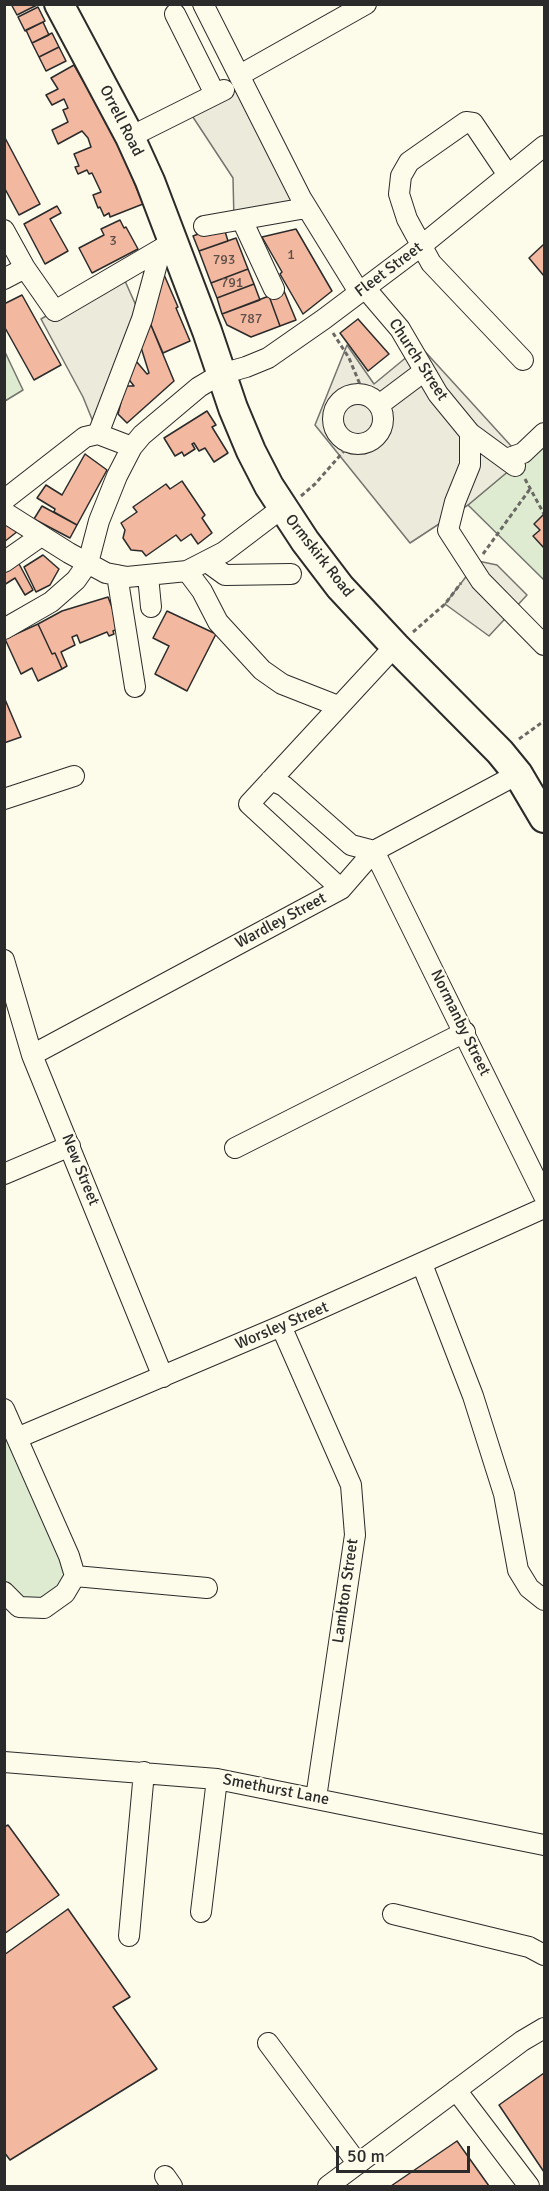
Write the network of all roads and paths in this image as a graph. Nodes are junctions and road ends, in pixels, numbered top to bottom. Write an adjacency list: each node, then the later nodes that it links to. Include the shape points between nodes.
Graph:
1 (59, 4): 6 (highway, Orrell Road)
2 (203, 4): 5 (street, Church Street)
3 (366, 4): 5 (street)
4 (175, 14): 6 (street, via 220,92)
5 (240, 75): 9 (street, Church Street)
6 (130, 136): 13 (highway, Orrell Road)
7 (544, 146): 8 (street, Fleet Street)
8 (508, 175): 14 (street, Fleet Street); 14 (street, via 473,123 466,122 409,162 401,176 399,194)
9 (306, 208): 10 (street); 18 (street, Church Street)
10 (242, 220): 11 (street); 17 (street)
11 (204, 226)
12 (4, 230): 15 (street)
13 (167, 246): 15 (street, via 55,311); 22 (highway, Ormskirk Road); 25 (street)
14 (421, 246): 18 (street, Fleet Street); 20 (street, via 431,263)
15 (25, 268): 16 (street)
16 (4, 279)
17 (274, 289)
18 (362, 290): 19 (street, Fleet Street); 21 (street, Church Street, via 400,329)
19 (324, 319): 22 (street, Fleet Street, via 268,358); 23 (path)
20 (523, 360)
21 (423, 372): 23 (street); 26 (street, Church Street)
22 (222, 374): 28 (street, Fleet Street, via 189,393); 32 (highway, Ormskirk Road, via 251,451)
23 (372, 400): 27 (street, via 383,420 378,434 366,443); 27 (street, via 348,396 336,408 337,433)
24 (544, 433): 29 (street)
25 (98, 434): 28 (street); 31 (street, via 85,438)
26 (470, 434): 29 (street, Church Street); 39 (street, via 470,465 448,530)
27 (351, 443): 32 (path, via 315,484)
28 (132, 447): 38 (street, Fleet Street, via 99,521)
29 (514, 466): 30 (path)
30 (530, 489): 34 (path); 39 (path)
31 (4, 500)
32 (282, 508): 37 (street); 46 (highway, Ormskirk Road, via 340,587)
33 (4, 512): 35 (street)
34 (544, 514)
35 (41, 536): 36 (street); 38 (street)
36 (4, 562)
37 (207, 562): 40 (street); 41 (street, via 225,575)
38 (88, 563): 42 (street); 45 (street, via 58,597)
39 (473, 568): 46 (path, via 445,604); 47 (street)
40 (187, 571): 43 (street); 49 (street, via 218,622 262,670 282,684)
41 (291, 574)
42 (117, 575): 43 (street); 48 (street)
43 (148, 576): 44 (street)
44 (151, 608)
45 (4, 629)
46 (402, 641): 49 (street); 51 (highway, Ormskirk Road)
47 (544, 645)
48 (135, 687)
49 (338, 706): 54 (street)
50 (544, 721): 51 (path)
51 (500, 752): 52 (highway, Ormskirk Road)
52 (518, 774): 56 (highway, Ormskirk Road); 57 (street, Wardley Street)
53 (74, 776): 55 (street)
54 (271, 780): 57 (street, via 285,786 351,845); 58 (street, via 249,804)
55 (4, 799)
56 (544, 818)
57 (374, 850): 58 (street, Wardley Street); 60 (street, Normanby Street)
58 (341, 889): 61 (street, Wardley Street)
59 (4, 960): 61 (street, New Street)
60 (465, 1032): 63 (street); 65 (street, Normanby Street)
61 (32, 1054): 62 (street, New Street)
62 (70, 1146): 64 (street); 69 (street, New Street)
63 (235, 1148)
64 (4, 1174)
65 (544, 1196)
66 (544, 1208): 67 (street, Worsley Street)
67 (422, 1264): 68 (street, Worsley Street); 75 (street, via 473,1396 504,1494 518,1570 529,1588)
68 (281, 1326): 69 (street, Worsley Street); 79 (street, Lambton Street, via 351,1485 355,1535)
69 (163, 1377): 71 (street, Worsley Street)
70 (4, 1410): 71 (street)
71 (17, 1438): 72 (street)
72 (75, 1576): 73 (street); 74 (street, via 65,1593 44,1608 19,1608)
73 (207, 1588)
74 (4, 1592)
75 (544, 1600)
76 (4, 1762): 77 (street, Smethurst Lane)
77 (144, 1772): 78 (street, Smethurst Lane); 83 (street)
78 (218, 1779): 79 (street, Smethurst Lane); 81 (street)
79 (316, 1798): 80 (street, Smethurst Lane)
80 (544, 1845)
81 (201, 1912)
82 (393, 1914): 84 (street, via 530,1947)
83 (129, 1936)
84 (544, 1955)
85 (544, 2028): 87 (street)
86 (268, 2043): 88 (street)
87 (456, 2090): 88 (street); 90 (street)
88 (358, 2164): 89 (street)
89 (331, 2186)
90 (529, 2187)

